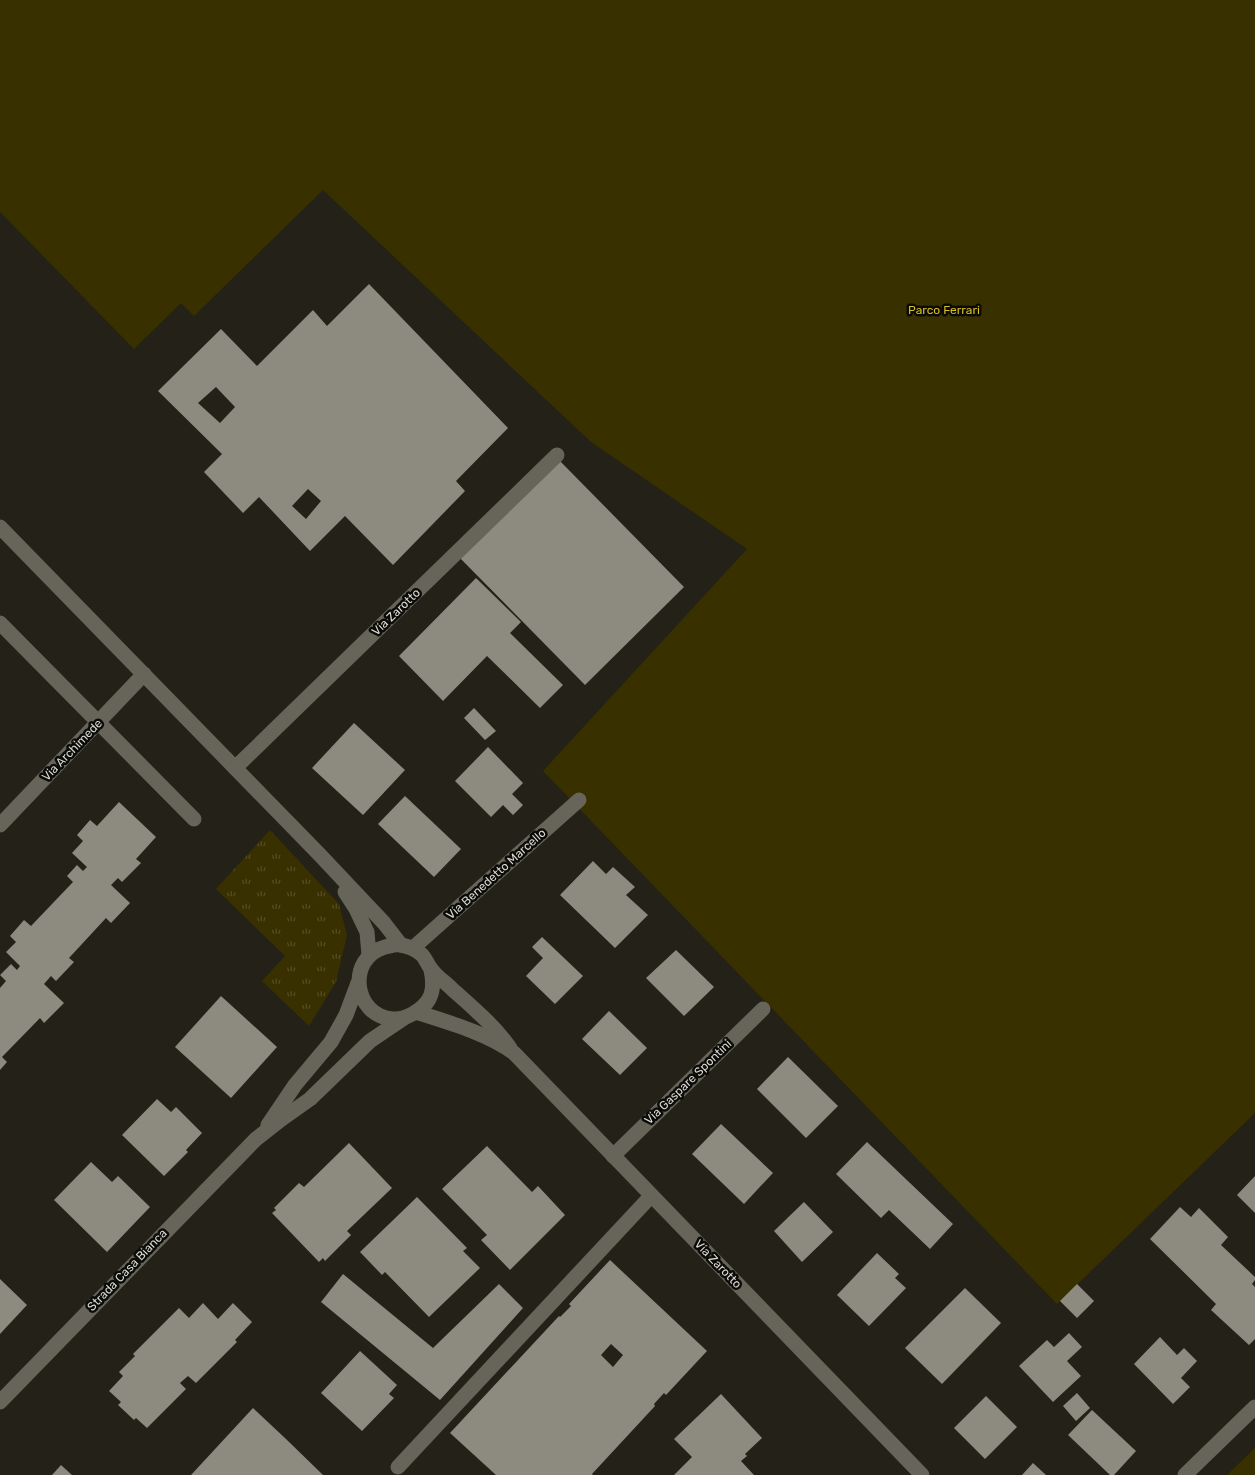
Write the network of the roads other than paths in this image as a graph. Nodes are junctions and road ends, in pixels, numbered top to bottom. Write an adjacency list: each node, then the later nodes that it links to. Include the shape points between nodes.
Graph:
1 (557, 455): 6 (street, Via Zarotto)
2 (0, 527): 4 (street, Via Zarotto)
3 (0, 623): 5 (street)
4 (144, 674): 5 (street, Via Archimede); 6 (street, Via Zarotto)
5 (99, 722): 8 (street); 9 (street, Via Archimede)
6 (235, 768): 10 (street, Via Zarotto)
7 (579, 800): 11 (street, Via Benedetto Marcello)
8 (194, 819)
9 (0, 825)
10 (319, 854): 11 (street, Via Zarotto); 12 (street, Via Zarotto, via 356,909 367,932)
11 (407, 947): 12 (street, via 394,945); 13 (street, Via Zarotto, via 423,956)
12 (369, 955): 14 (street, Via Zarotto, via 362,966)
13 (431, 970): 16 (street, via 433,982 428,1000); 17 (street, Via Zarotto, via 499,1032)
14 (359, 982): 16 (street, Via Zarotto, via 367,1006 377,1014 393,1019); 18 (street, Strada Casa Bianca, via 331,1042 295,1084)
15 (763, 1009): 19 (street, Via Gaspare Spontini)
16 (410, 1015): 17 (street, Via Zarotto, via 451,1023); 18 (street, Strada Casa Bianca, via 370,1041 310,1099)
17 (514, 1053): 19 (street, Via Zarotto)
18 (256, 1139): 21 (street, Strada Casa Bianca)
19 (613, 1156): 20 (street, Via Zarotto)
20 (652, 1196): 23 (street); 24 (street, Via Zarotto)
21 (0, 1402)
22 (1255, 1407): 25 (street)
23 (398, 1467)
24 (922, 1475)
25 (1185, 1475)

